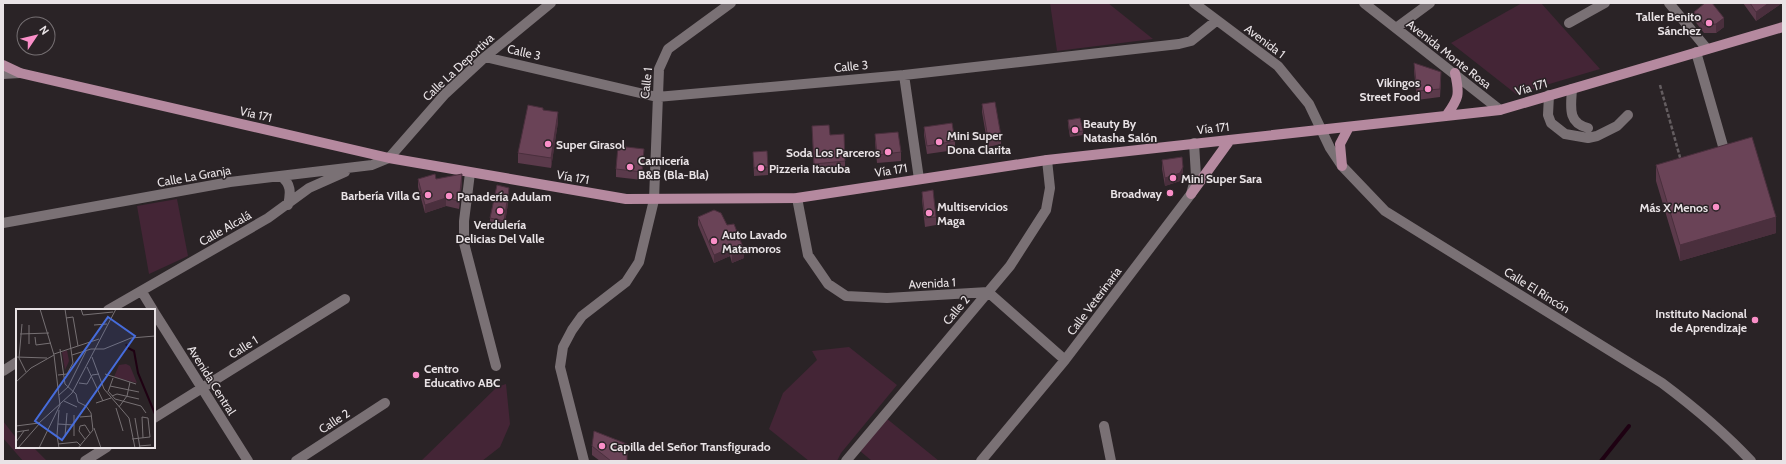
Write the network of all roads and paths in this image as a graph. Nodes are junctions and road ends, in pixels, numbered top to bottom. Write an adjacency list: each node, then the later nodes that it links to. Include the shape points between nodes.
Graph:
1 (551, 3): 14 (street, Calle La Deportiva)
2 (731, 3): 23 (street, Calle 1, via 668,49 659,69)
3 (1194, 3): 8 (street, Avenida 1)
4 (1364, 3): 11 (street, Avenida Monte Rosa)
5 (1605, 3): 9 (street)
6 (1669, 3): 12 (street)
7 (1429, 4): 11 (street)
8 (1216, 21): 19 (street, Calle 3, via 1191,41 1179,44); 29 (street, Avenida 1, via 1278,66 1309,104)
9 (1569, 23)
10 (1783, 27): 12 (main road, Vía 171)
11 (1396, 28): 18 (street, Avenida Monte Rosa)
12 (1707, 49): 13 (main road, Vía 171)
13 (1696, 52): 21 (main road, Vía 171); 32 (street)
14 (485, 57): 23 (street, Calle 3); 33 (street, Calle La Deportiva, via 445,94)
15 (3, 65): 16 (main road, Vía 171)
16 (20, 73): 17 (street); 33 (main road, Vía 171)
17 (3, 74)
18 (1455, 74): 24 (street, Avenida Monte Rosa); 26 (main road, via 1459,90 1456,101)
19 (904, 75): 23 (street, Calle 3); 40 (street)
20 (1660, 85): 36 (path)
21 (1572, 89): 22 (main road, Vía 171); 28 (street, via 1573,118 1579,126)
22 (1549, 95): 24 (main road, Vía 171); 25 (street, via 1548,115 1551,123 1565,134 1588,138 1597,136 1618,126)
23 (657, 97): 43 (street, Calle 1)
24 (1500, 110): 26 (main road, Vía 171)
25 (1628, 115)
26 (1446, 116): 27 (main road, Vía 171)
27 (1350, 127): 29 (main road, Vía 171); 35 (main road, via 1340,144)
28 (1588, 128)
29 (1321, 130): 30 (main road, Vía 171); 35 (street, Calle El Rincón)
30 (1230, 140): 31 (main road, Vía 171); 41 (main road)
31 (1194, 143): 34 (main road, Vía 171); 41 (street, Calle Veterinaria, via 1196,176)
32 (1725, 153)
33 (389, 158): 37 (street, Calle La Granja, via 372,165); 38 (main road, Vía 171)
34 (1047, 160): 40 (main road, Vía 171); 47 (street, Calle 2, via 1050,188 1046,210 1010,266)
35 (1342, 166): 68 (street, Calle El Rincón, via 1385,211 1662,383 1694,406)
36 (1682, 166)
37 (354, 168): 39 (street, Calle La Granja); 44 (street, Calle Alcalá, via 309,188)
38 (470, 173): 43 (main road, Vía 171, via 626,199); 54 (street, via 464,243)
39 (281, 176): 44 (street, via 290,186); 45 (street, Calle La Granja, via 230,182)
40 (919, 179): 42 (main road, Vía 171)
41 (1191, 194): 52 (street, Calle Veterinaria)
42 (797, 198): 43 (main road, Vía 171); 47 (street, Avenida 1, via 808,255 828,284 846,296 887,298)
43 (654, 200): 64 (street, Calle 1, via 639,262 626,282 582,316 563,347 560,368)
44 (288, 205): 46 (street, Calle Alcalá)
45 (3, 223)
46 (142, 292): 49 (street, Calle Alcalá); 50 (street, Avenida Central)
47 (988, 292): 52 (street); 65 (street, Calle 2)
48 (345, 299): 56 (street, Calle 1)
49 (110, 309)
50 (152, 309)
51 (155, 314): 56 (street, Avenida Central)
52 (1065, 360): 66 (street, Calle Veterinaria)
53 (16, 363): 55 (street)
54 (496, 366)
55 (3, 371)
56 (202, 388): 58 (street, Calle 1); 62 (street, Avenida Central)
57 (386, 403): 63 (street, Calle 2)
58 (155, 417)
59 (1104, 426): 67 (street)
60 (105, 448): 61 (street)
61 (85, 461)
62 (248, 461)
63 (296, 461)
64 (584, 461)
65 (846, 461)
66 (981, 461)
67 (1111, 461)
68 (1751, 461)

